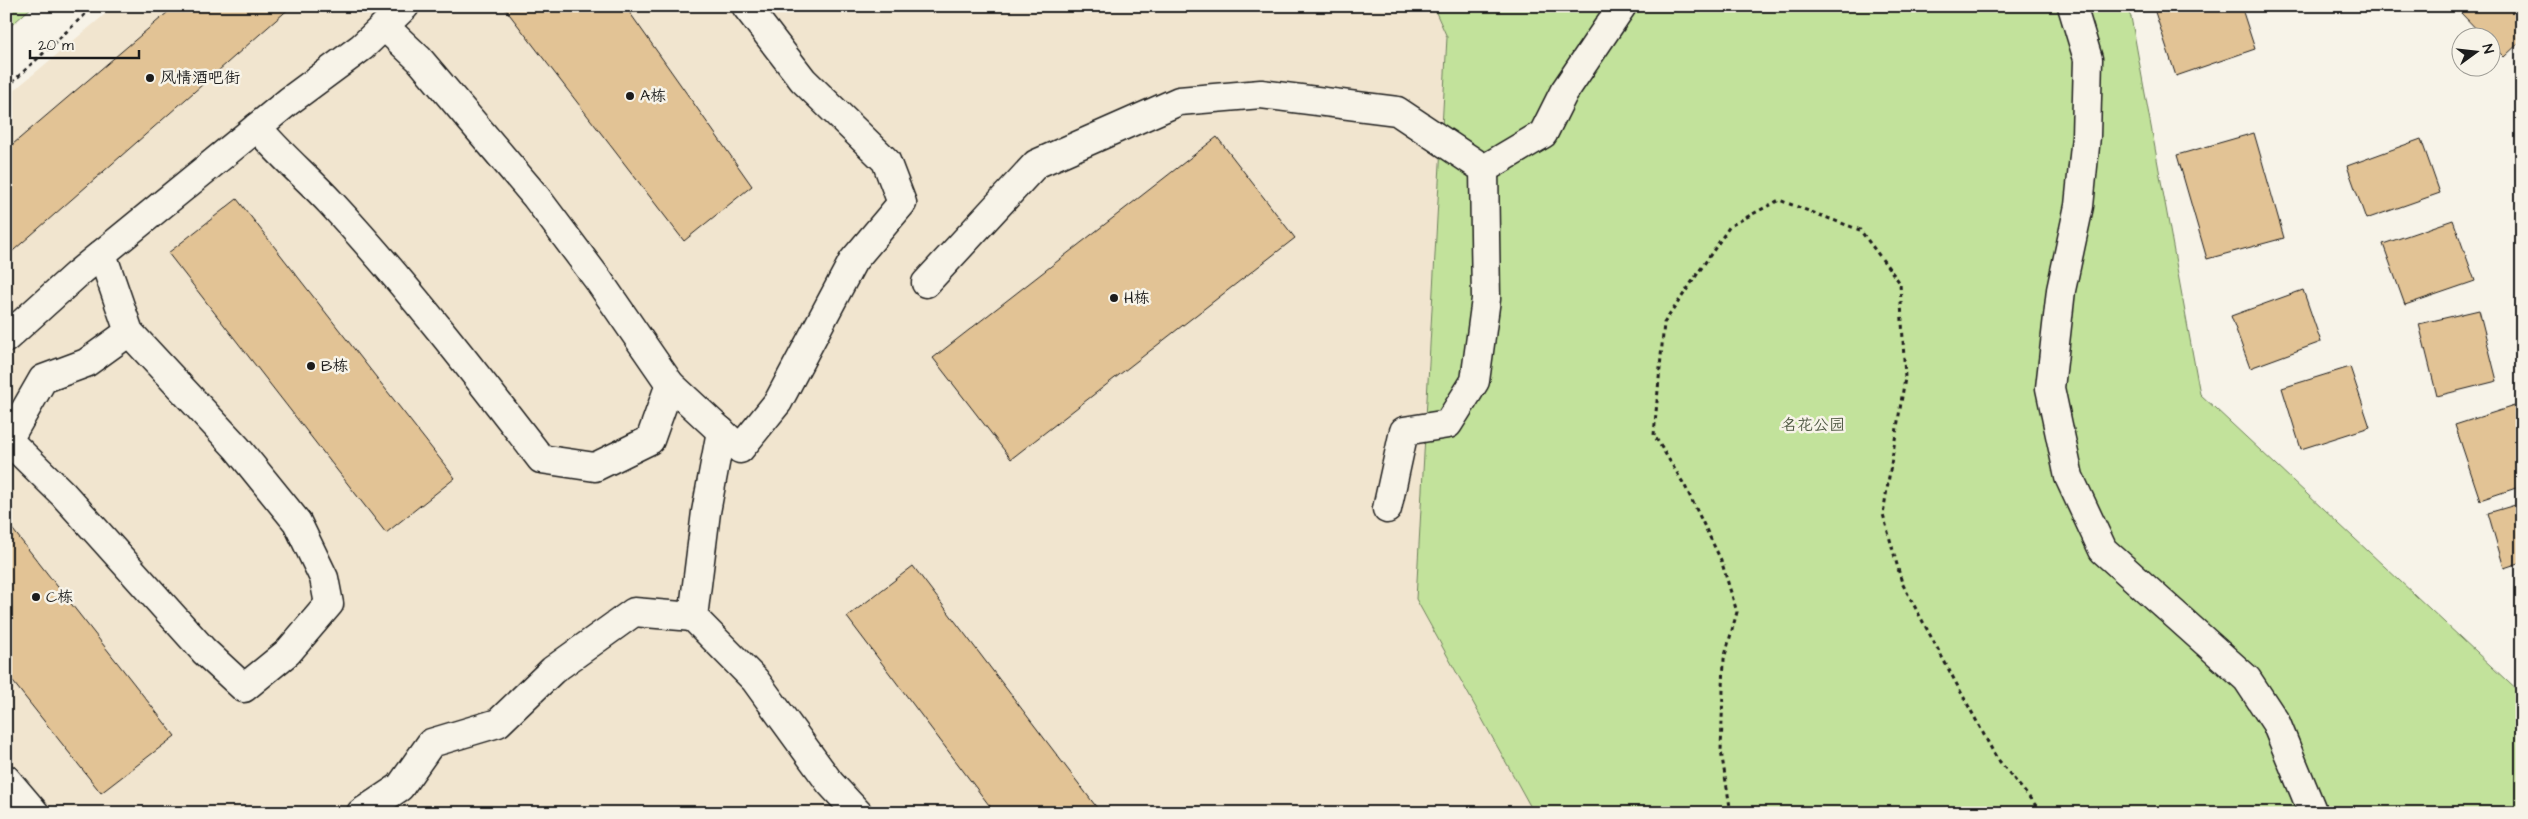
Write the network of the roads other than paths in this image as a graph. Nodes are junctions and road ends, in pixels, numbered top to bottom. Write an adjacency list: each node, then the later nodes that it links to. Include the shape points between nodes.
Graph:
1 (405, 6): 5 (street)
2 (746, 6): 13 (street, via 803,80 886,161 902,202 854,261 772,410 740,449)
3 (1622, 6): 7 (street, via 1564,92 1543,134)
4 (2072, 6): 20 (street, via 2088,59 2086,136 2079,206 2061,290 2050,388 2069,477 2103,550 2247,679 2276,722)
5 (384, 26): 6 (street, via 362,47); 12 (street, via 419,59 536,197)
6 (257, 127): 8 (street); 12 (street, via 277,152 331,202 361,237 479,378 541,459 595,466 650,440)
7 (1484, 170): 9 (street, via 1397,112 1261,94 1179,101 1036,164); 14 (street, via 1486,299 1475,382 1448,424 1404,431)
8 (102, 254): 10 (street); 11 (street)
9 (926, 283)
10 (129, 332): 10 (street, via 237,448 291,515 324,578 329,604 288,652 244,688 204,651 64,494 8,440 43,379 86,363)
11 (6, 338)
12 (670, 384): 13 (street)
13 (721, 431): 15 (street, via 706,512)
14 (1388, 509)
15 (693, 617): 18 (street, via 634,612 553,670 498,723 431,743 400,787); 19 (street, via 755,680 830,784)
16 (6, 779): 17 (street)
17 (35, 813)
18 (361, 813)
19 (858, 813)
20 (2313, 813)

